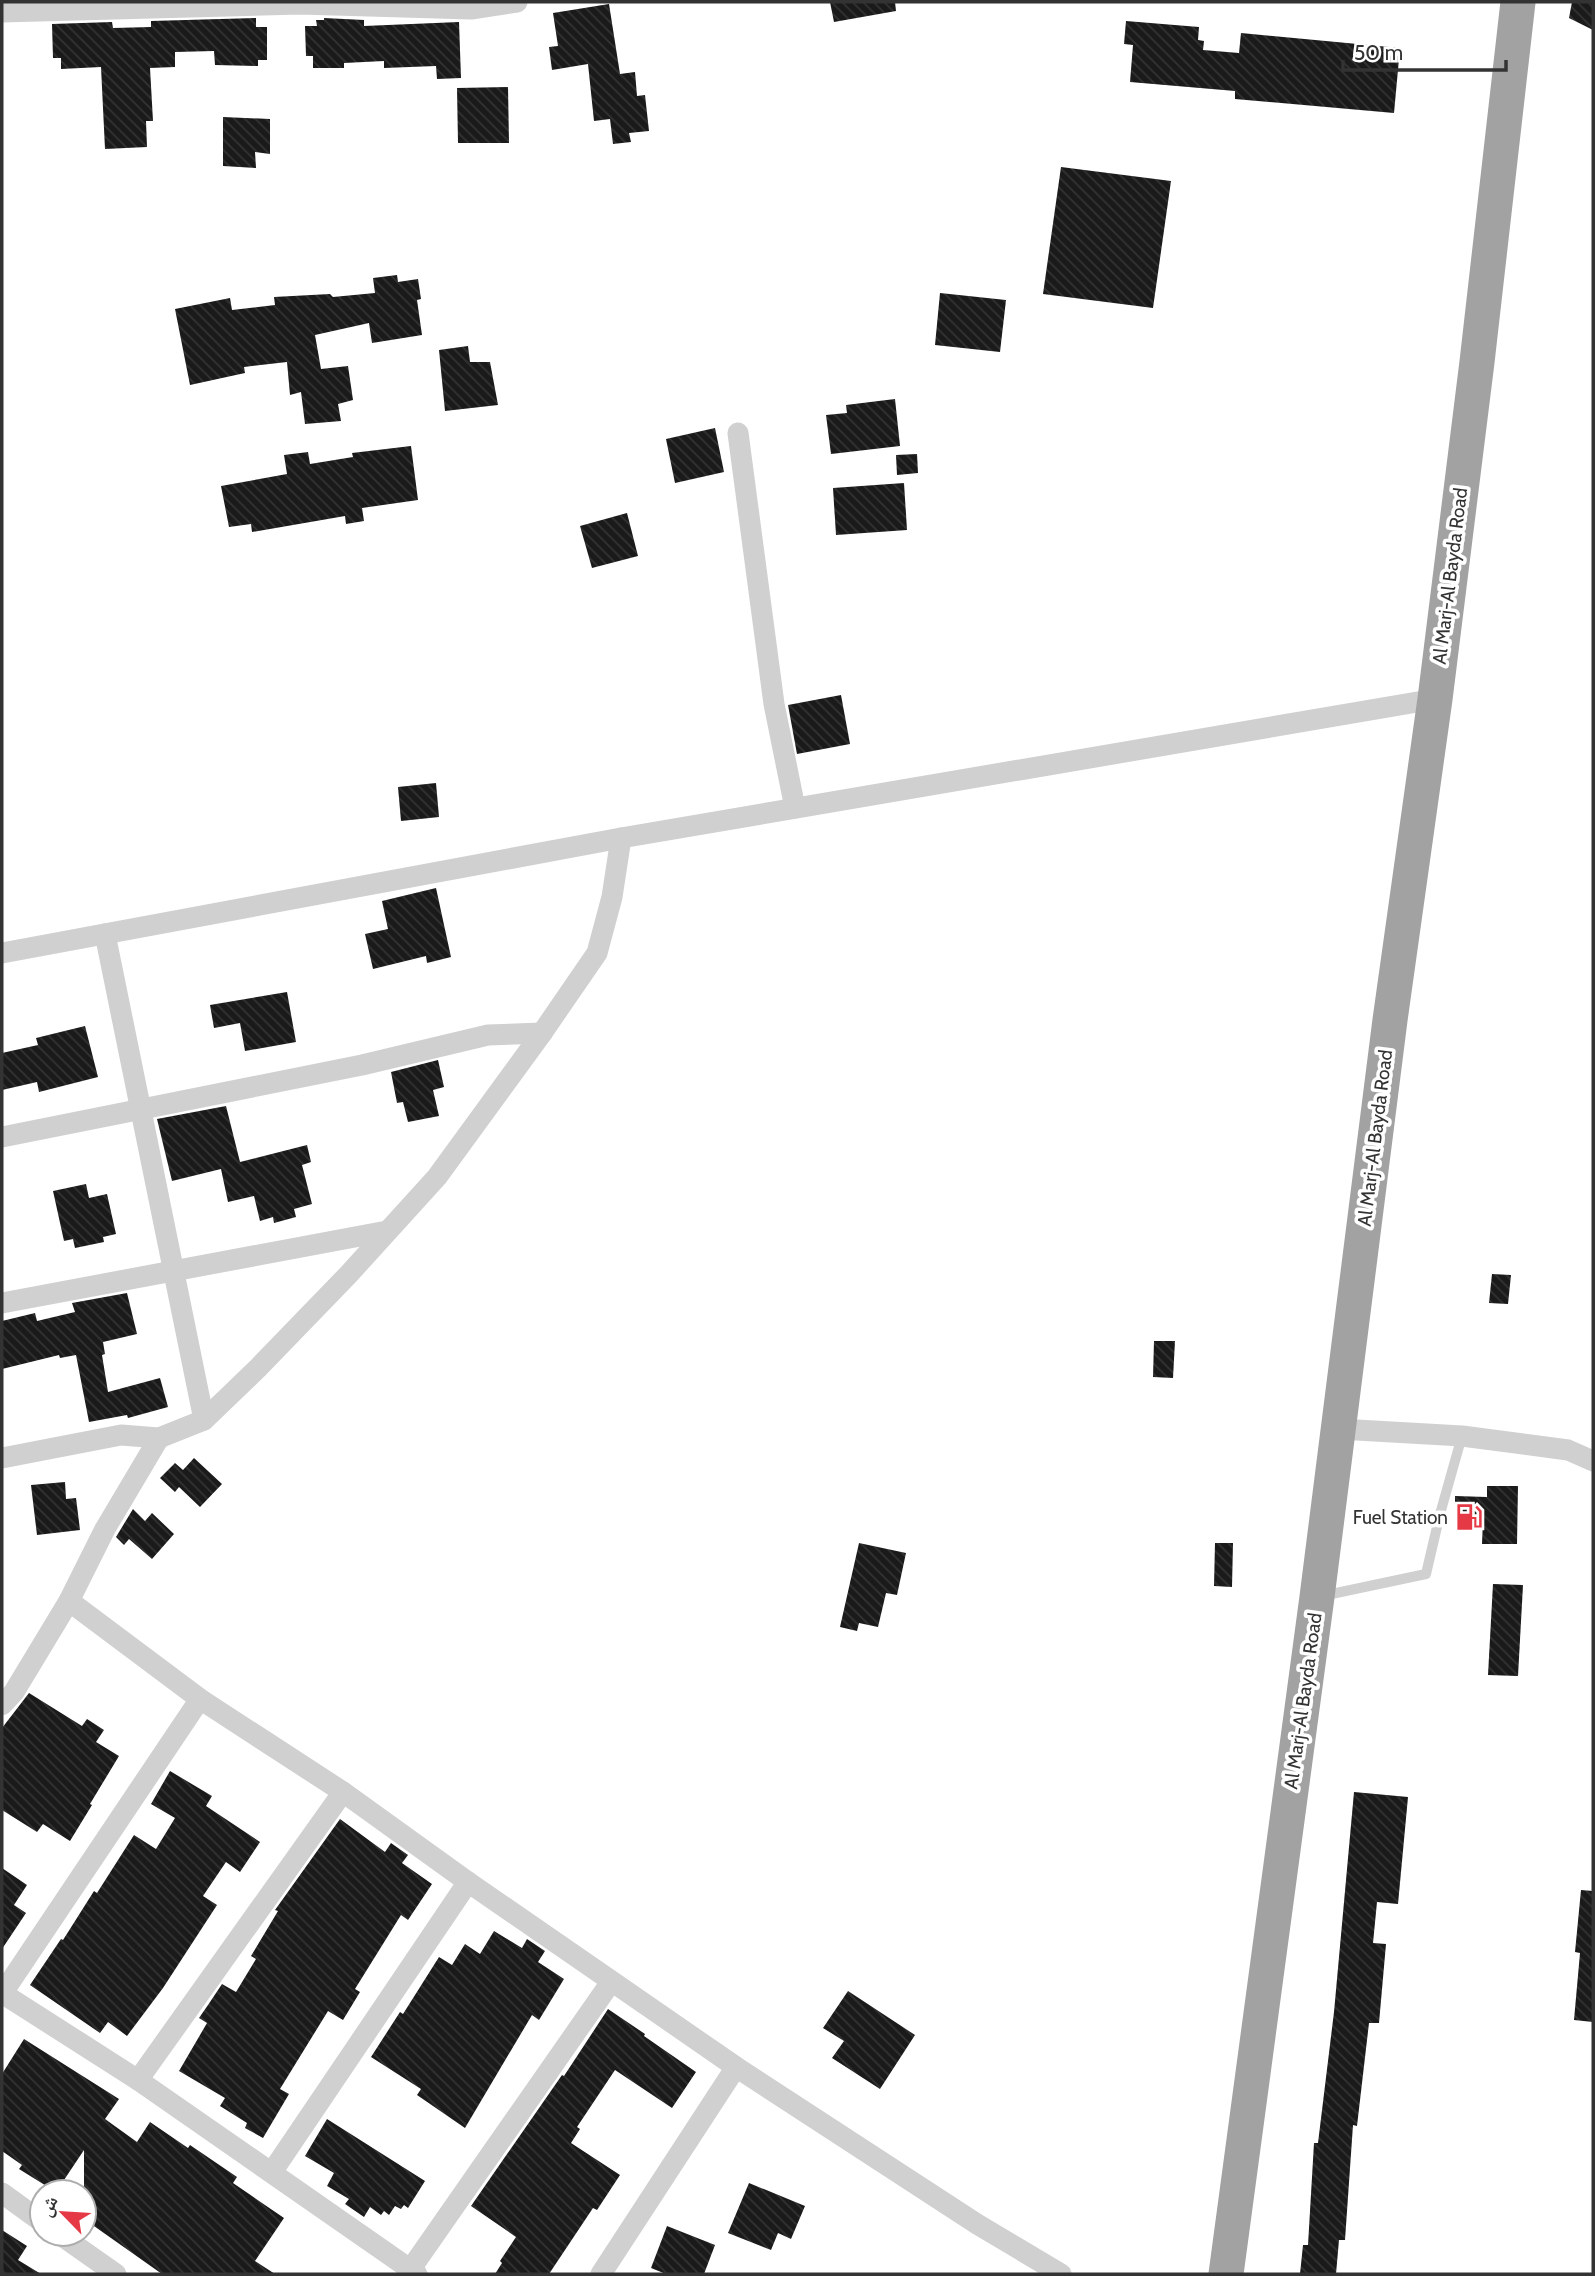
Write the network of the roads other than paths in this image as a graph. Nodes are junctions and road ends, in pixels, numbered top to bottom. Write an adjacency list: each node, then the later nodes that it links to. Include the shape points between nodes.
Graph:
1 (517, 2): 3 (street, via 471,9)
2 (1518, 2): 7 (highway, Al Marj-Al Bayda Road)
3 (378, 3): 4 (street)
4 (226, 5): 5 (street)
5 (2, 12)
6 (738, 433): 8 (street, via 774,704)
7 (1435, 699): 8 (street); 19 (highway, Al Marj-Al Bayda Road)
8 (795, 808): 9 (street)
9 (621, 838): 10 (street); 12 (street, via 597,953)
10 (105, 934): 11 (street); 13 (street)
11 (2, 953)
12 (542, 1033): 13 (street, via 488,1035); 15 (street, via 437,1177)
13 (139, 1111): 14 (street); 16 (street)
14 (2, 1137)
15 (387, 1231): 16 (street); 18 (street)
16 (172, 1271): 17 (street); 18 (street)
17 (2, 1303)
18 (204, 1420): 21 (street)
19 (1339, 1429): 20 (street); 24 (highway, Al Marj-Al Bayda Road)
20 (1462, 1436): 23 (street, via 1568,1450); 24 (lane, via 1426,1574)
21 (159, 1438): 22 (street, via 121,1435); 25 (street)
22 (2, 1458)
23 (1593, 1461)
24 (1317, 1597): 42 (highway, Al Marj-Al Bayda Road)
25 (69, 1601): 26 (street); 27 (street)
26 (6, 1697)
27 (200, 1699): 28 (street); 31 (street)
28 (343, 1792): 29 (street); 33 (street)
29 (468, 1882): 30 (street); 34 (street)
30 (611, 1982): 32 (street); 38 (street)
31 (2, 1994): 33 (street)
32 (736, 2067): 40 (street); 41 (street)
33 (138, 2080): 34 (street)
34 (272, 2172): 38 (street)
35 (2, 2193): 36 (street)
36 (28, 2212)
37 (79, 2248): 39 (street)
38 (413, 2272)
39 (116, 2274)
40 (601, 2274)
41 (1060, 2274)
42 (1226, 2274)

